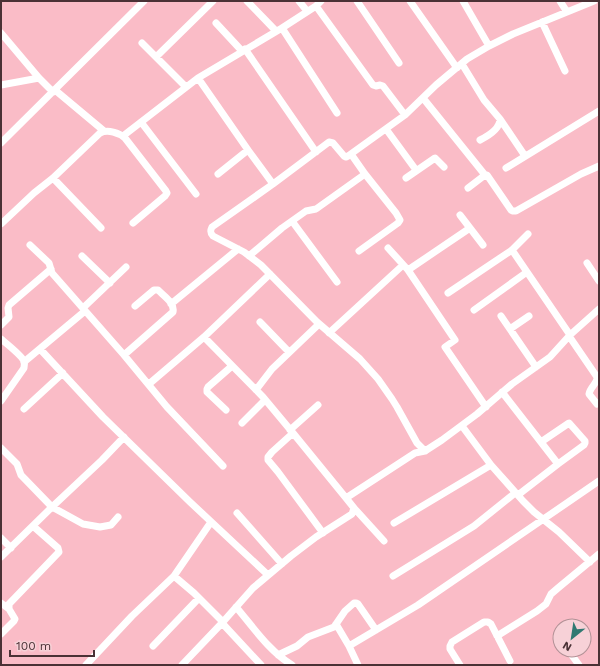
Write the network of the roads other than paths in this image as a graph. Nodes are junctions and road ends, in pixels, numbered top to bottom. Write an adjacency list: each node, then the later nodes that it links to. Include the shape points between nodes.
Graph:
1 (144, 1): 28 (street)
2 (213, 1): 20 (street)
3 (247, 1): 15 (street)
4 (299, 1): 11 (street)
5 (357, 1): 21 (street)
6 (410, 1): 22 (street)
7 (464, 1): 18 (street)
8 (560, 1): 12 (street)
9 (594, 1): 12 (street)
10 (318, 3): 11 (street); 32 (street, via 373,85 383,86)
11 (307, 11): 15 (street)
12 (567, 12): 13 (street)
13 (542, 22): 18 (street); 23 (street)
14 (216, 23): 19 (street)
15 (279, 29): 19 (street); 31 (street)
16 (1, 33): 24 (street)
17 (142, 43): 20 (street)
18 (489, 46): 22 (street)
19 (244, 50): 25 (street); 41 (street)
20 (156, 57): 27 (street)
21 (399, 63)
22 (459, 66): 29 (street); 33 (street)
23 (565, 71)
24 (39, 78): 26 (street); 28 (street)
25 (198, 78): 27 (street); 40 (street)
26 (1, 84)
27 (186, 87): 34 (street)
28 (54, 91): 36 (street); 39 (street)
29 (423, 98): 32 (street); 50 (street)
30 (599, 111): 43 (street)
31 (337, 113)
32 (405, 115): 35 (street)
33 (500, 119): 38 (street, via 496,129); 43 (street)
34 (141, 122): 37 (street); 55 (street)
35 (386, 129): 42 (street); 47 (street)
36 (104, 131): 37 (street); 51 (street)
37 (123, 136): 58 (street, via 167,193)
38 (480, 140)
39 (1, 143)
40 (248, 150): 48 (street); 53 (street)
41 (316, 152): 42 (street, via 331,142 344,156); 53 (street)
42 (351, 154): 49 (street)
43 (524, 156): 46 (street)
44 (599, 166): 50 (street, via 516,211 513,211)
45 (444, 167): 47 (street, via 435,158)
46 (506, 168)
47 (416, 170): 52 (street)
48 (218, 174)
49 (364, 174): 57 (street, via 316,209 306,211); 68 (street, via 400,220)
50 (485, 175): 54 (street)
51 (53, 178): 59 (street); 60 (street)
52 (406, 178)
53 (273, 184): 66 (street, via 211,229 213,236)
54 (468, 188)
55 (196, 194)
56 (460, 214): 61 (street)
57 (292, 221): 70 (street); 78 (street)
58 (133, 222)
59 (1, 224)
60 (101, 228)
61 (470, 228): 63 (street); 73 (street)
62 (528, 234): 67 (street)
63 (482, 245)
64 (30, 246): 74 (street, via 50,264)
65 (388, 248): 73 (street)
66 (238, 249): 70 (street); 81 (street)
67 (512, 250): 75 (street); 80 (street)
68 (360, 251)
69 (82, 256): 79 (street)
70 (249, 256): 76 (street)
71 (587, 263): 77 (street)
72 (126, 267): 79 (street)
73 (405, 267): 92 (street); 110 (street, via 456,340 445,347)
74 (51, 269): 83 (street); 90 (street, via 9,305 9,317)
75 (527, 272): 85 (street); 93 (street)
76 (270, 274): 89 (street); 94 (street)
77 (599, 281)
78 (336, 282)
79 (110, 283): 83 (street)
80 (448, 293)
81 (171, 304): 82 (street, via 158,290 154,290); 98 (street, via 173,312)
82 (135, 306)
83 (84, 309): 96 (street); 98 (street)
84 (599, 309): 93 (street)
85 (474, 310)
86 (501, 316): 91 (street)
87 (529, 316): 91 (street)
88 (260, 322): 97 (street)
89 (319, 324): 92 (street); 97 (street)
90 (1, 325)
91 (510, 329): 101 (street)
92 (330, 333): 119 (street, via 378,379 417,443)
93 (570, 336): 101 (street, via 550,357); 108 (street, via 597,377 589,394)
94 (204, 337): 100 (street); 103 (street)
95 (1, 339): 99 (street)
96 (40, 349): 99 (street); 102 (street)
97 (289, 352): 104 (street)
98 (124, 355): 103 (street)
99 (24, 362): 107 (street, via 24,368)
100 (232, 366): 104 (street); 112 (street, via 207,389 207,392)
101 (536, 367): 105 (street)
102 (63, 373): 111 (street); 116 (street)
103 (149, 384): 122 (street)
104 (256, 390): 106 (street)
105 (502, 392): 110 (street); 117 (street)
106 (265, 400): 113 (street); 115 (street)
107 (1, 401)
108 (597, 404)
109 (318, 405): 115 (street)
110 (486, 406): 114 (street)
111 (24, 409)
112 (226, 410)
113 (242, 424)
114 (462, 426): 119 (street); 121 (street)
115 (292, 431): 125 (street); 134 (street, via 272,452 268,460)
116 (124, 437): 126 (street); 131 (street)
117 (541, 442): 120 (street); 120 (street, via 569,423 585,441 584,445)
118 (1, 448): 126 (street, via 17,464 21,475)
119 (425, 451): 125 (street, via 415,453)
120 (558, 464): 124 (street)
121 (491, 465): 124 (street); 132 (street)
122 (223, 466)
123 (599, 482): 130 (street)
124 (517, 494): 130 (street); 144 (street, via 474,526)
125 (346, 498): 127 (street)
126 (52, 507): 129 (street, via 83,524 100,527 111,525); 133 (street)
127 (354, 508): 134 (street, via 352,514); 136 (street)
128 (237, 513): 141 (street)
129 (118, 517)
130 (544, 520): 140 (street); 151 (street)
131 (211, 522): 142 (street); 143 (street)
132 (394, 523)
133 (33, 526): 137 (street); 148 (street, via 58,548 59,552 9,604)
134 (323, 532): 141 (street)
135 (1, 538): 137 (street)
136 (384, 541)
137 (10, 548): 139 (street)
138 (599, 554): 140 (street)
139 (1, 557)
140 (590, 562): 153 (street, via 551,594 546,604)
141 (282, 564): 142 (street)
142 (268, 575): 147 (street)
143 (174, 576): 145 (street); 158 (street)
144 (392, 576)
145 (199, 598): 149 (street); 154 (street)
146 (1, 603): 148 (street)
147 (236, 607): 149 (street); 156 (street)
148 (9, 609): 152 (street, via 15,619)
149 (223, 622): 159 (street); 160 (street)
150 (336, 624): 151 (street, via 345,611 356,603); 155 (street); 156 (street)
151 (376, 630): 155 (street)
152 (1, 634)
153 (498, 636): 157 (street); 163 (street, via 491,624 484,622 452,642 450,649)
154 (153, 646)
155 (349, 646): 162 (street)
156 (278, 655): 161 (street)
157 (510, 661)
158 (86, 665)
159 (182, 665)
160 (261, 665)
161 (292, 665)
162 (358, 665)
163 (460, 665)

